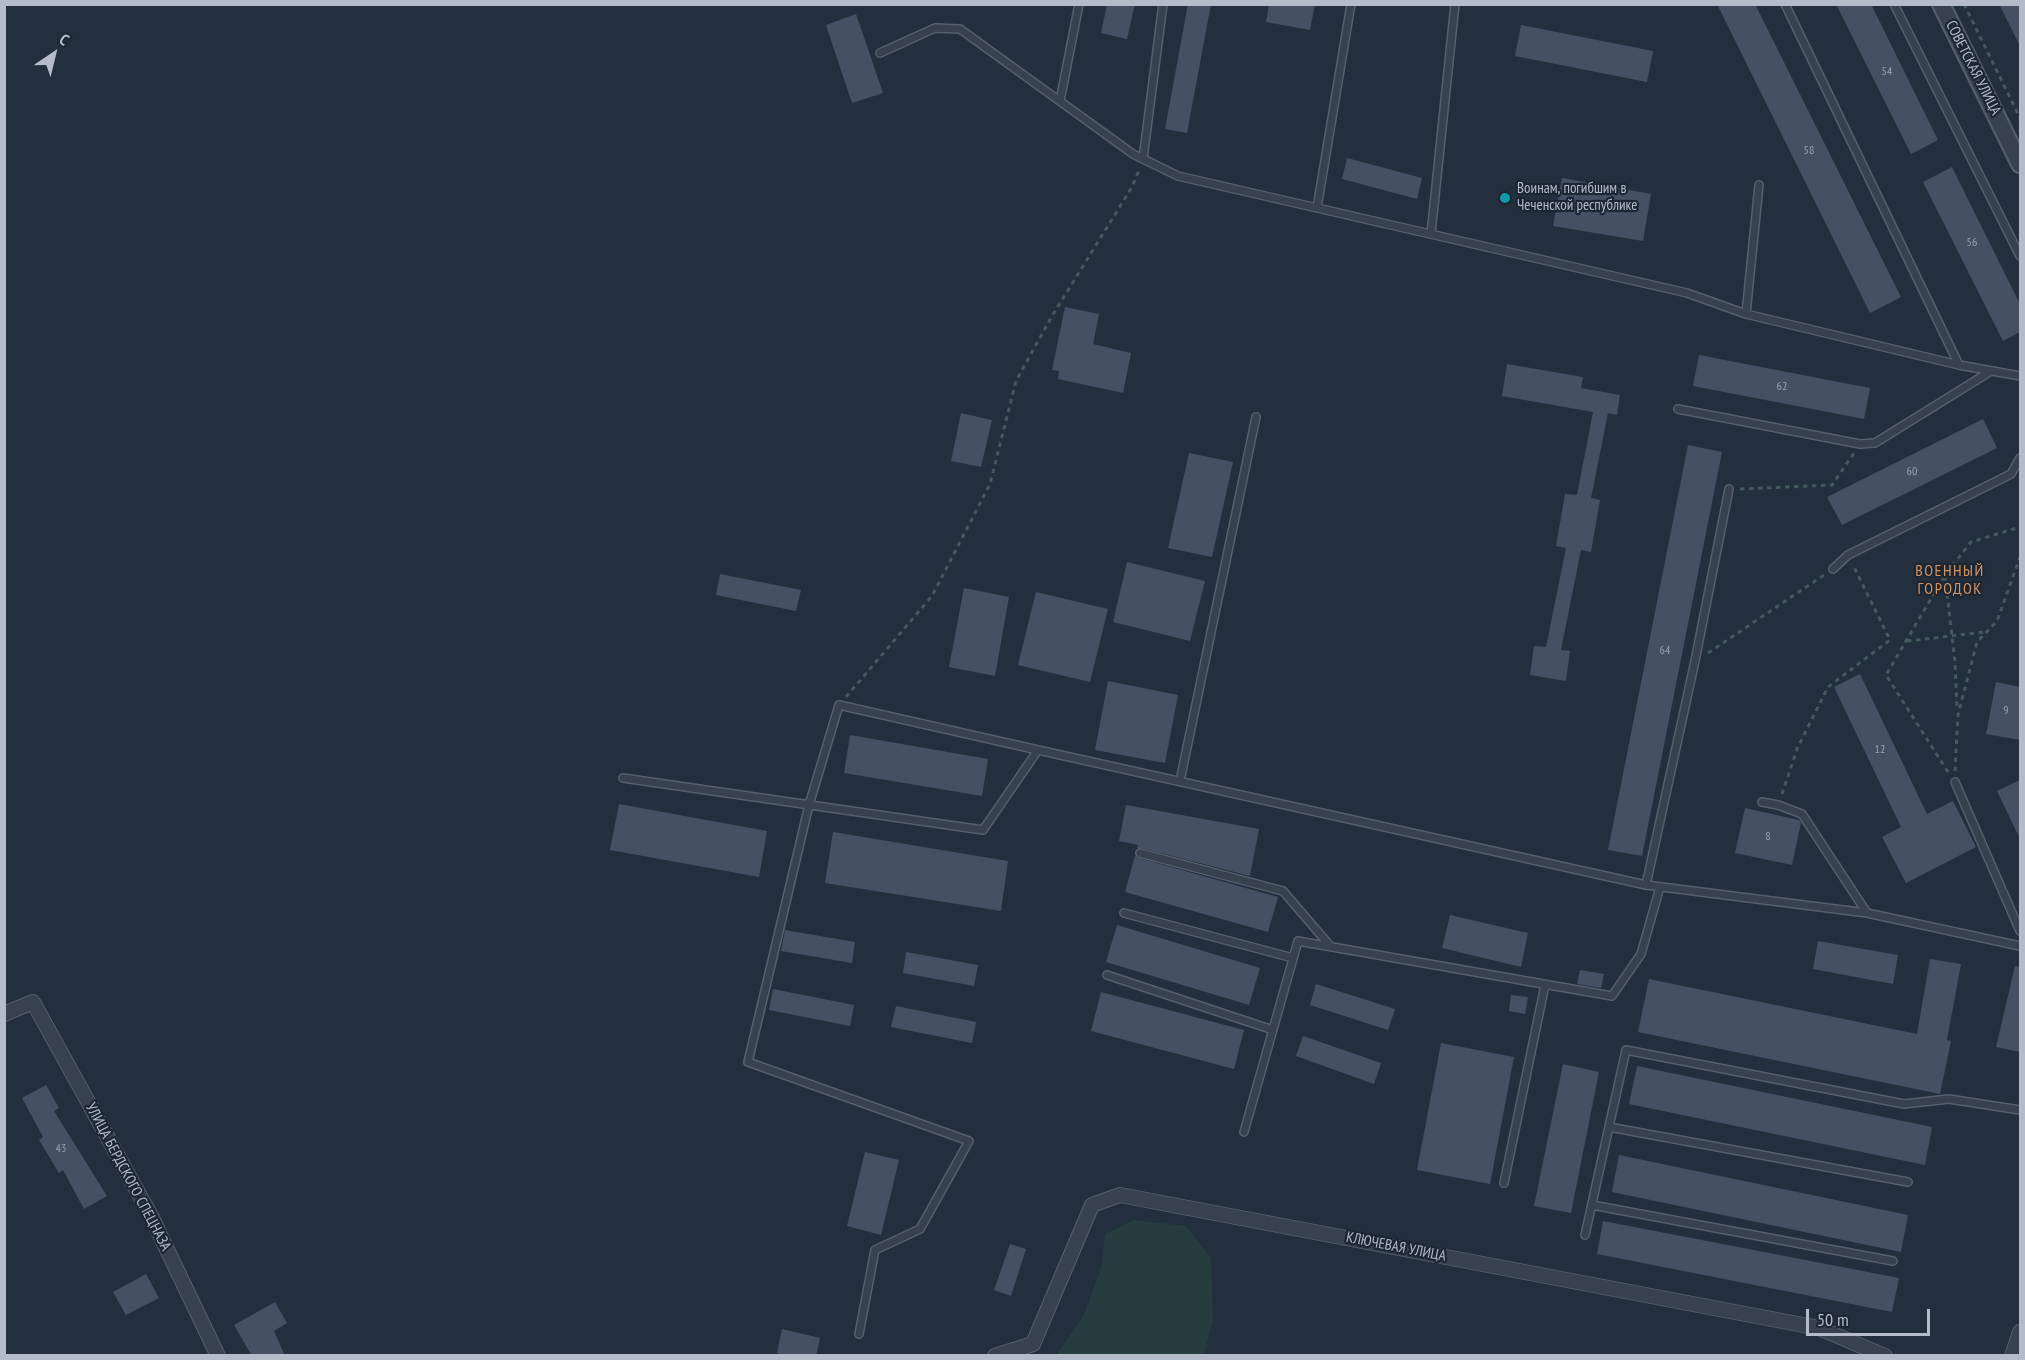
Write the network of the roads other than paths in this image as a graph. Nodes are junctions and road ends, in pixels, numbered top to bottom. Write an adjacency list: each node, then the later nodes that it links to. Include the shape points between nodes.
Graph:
1 (1079, 4): 9 (lane)
2 (1163, 4): 11 (lane)
3 (1351, 4): 14 (lane)
4 (1455, 4): 15 (lane)
5 (1785, 4): 18 (lane)
6 (1894, 4): 16 (lane)
7 (1941, 4): 10 (street, СОВЕТСКАЯ УЛИЦА)
8 (880, 53): 9 (lane, via 935,28 960,29)
9 (1060, 101): 11 (lane)
10 (2017, 146): 12 (street, СОВЕТСКАЯ УЛИЦА)
11 (1143, 159): 14 (lane, via 1178,176)
12 (2020, 164)
13 (1760, 185): 17 (lane)
14 (1317, 208): 15 (lane)
15 (1431, 234): 17 (lane, via 1687,293)
16 (2020, 256)
17 (1746, 314): 18 (lane)
18 (1959, 365): 19 (lane)
19 (1991, 371): 20 (lane); 21 (lane, via 1875,443 1860,444)
20 (2020, 376)
21 (1678, 409)
22 (1256, 417): 28 (lane)
23 (2020, 458): 25 (lane, via 2012,474 1848,555)
24 (1729, 489): 33 (lane)
25 (1833, 569)
26 (1038, 750): 28 (lane); 31 (lane, via 983,830); 31 (lane, via 839,705)
27 (622, 778): 31 (lane)
28 (1180, 782): 33 (lane)
29 (1955, 782): 37 (lane)
30 (1762, 802): 36 (lane, via 1802,814)
31 (809, 805): 54 (lane, via 748,1062 969,1141 920,1229 875,1250)
32 (1140, 853): 39 (lane, via 1283,891)
33 (1646, 885): 34 (lane)
34 (1660, 887): 36 (lane); 42 (lane, via 1641,954 1612,996)
35 (1124, 913): 40 (lane)
36 (1867, 913): 38 (lane)
37 (2020, 931)
38 (2020, 946)
39 (1331, 947): 40 (lane, via 1298,942); 42 (lane)
40 (1293, 958): 44 (lane)
41 (1107, 975): 44 (lane)
42 (1545, 985): 49 (lane)
43 (4, 1014): 55 (street, УЛИЦА БЕРДСКОГО СПЕЦНАЗА, via 33,1002 151,1216)
44 (1273, 1030): 47 (lane)
45 (2020, 1110): 46 (lane, via 1949,1099 1905,1104 1626,1050)
46 (1609, 1127): 48 (lane); 50 (lane)
47 (1244, 1132)
48 (1908, 1182)
49 (1504, 1183)
50 (1592, 1205): 51 (lane); 52 (lane)
51 (1585, 1235)
52 (1893, 1261)
53 (2020, 1332): 58 (street)
54 (859, 1334)
55 (218, 1356)
56 (995, 1356): 57 (street, КЛЮЧЕВАЯ УЛИЦА, via 1033,1344 1092,1205 1120,1194 1818,1328)
57 (1885, 1356)
58 (2012, 1356)

